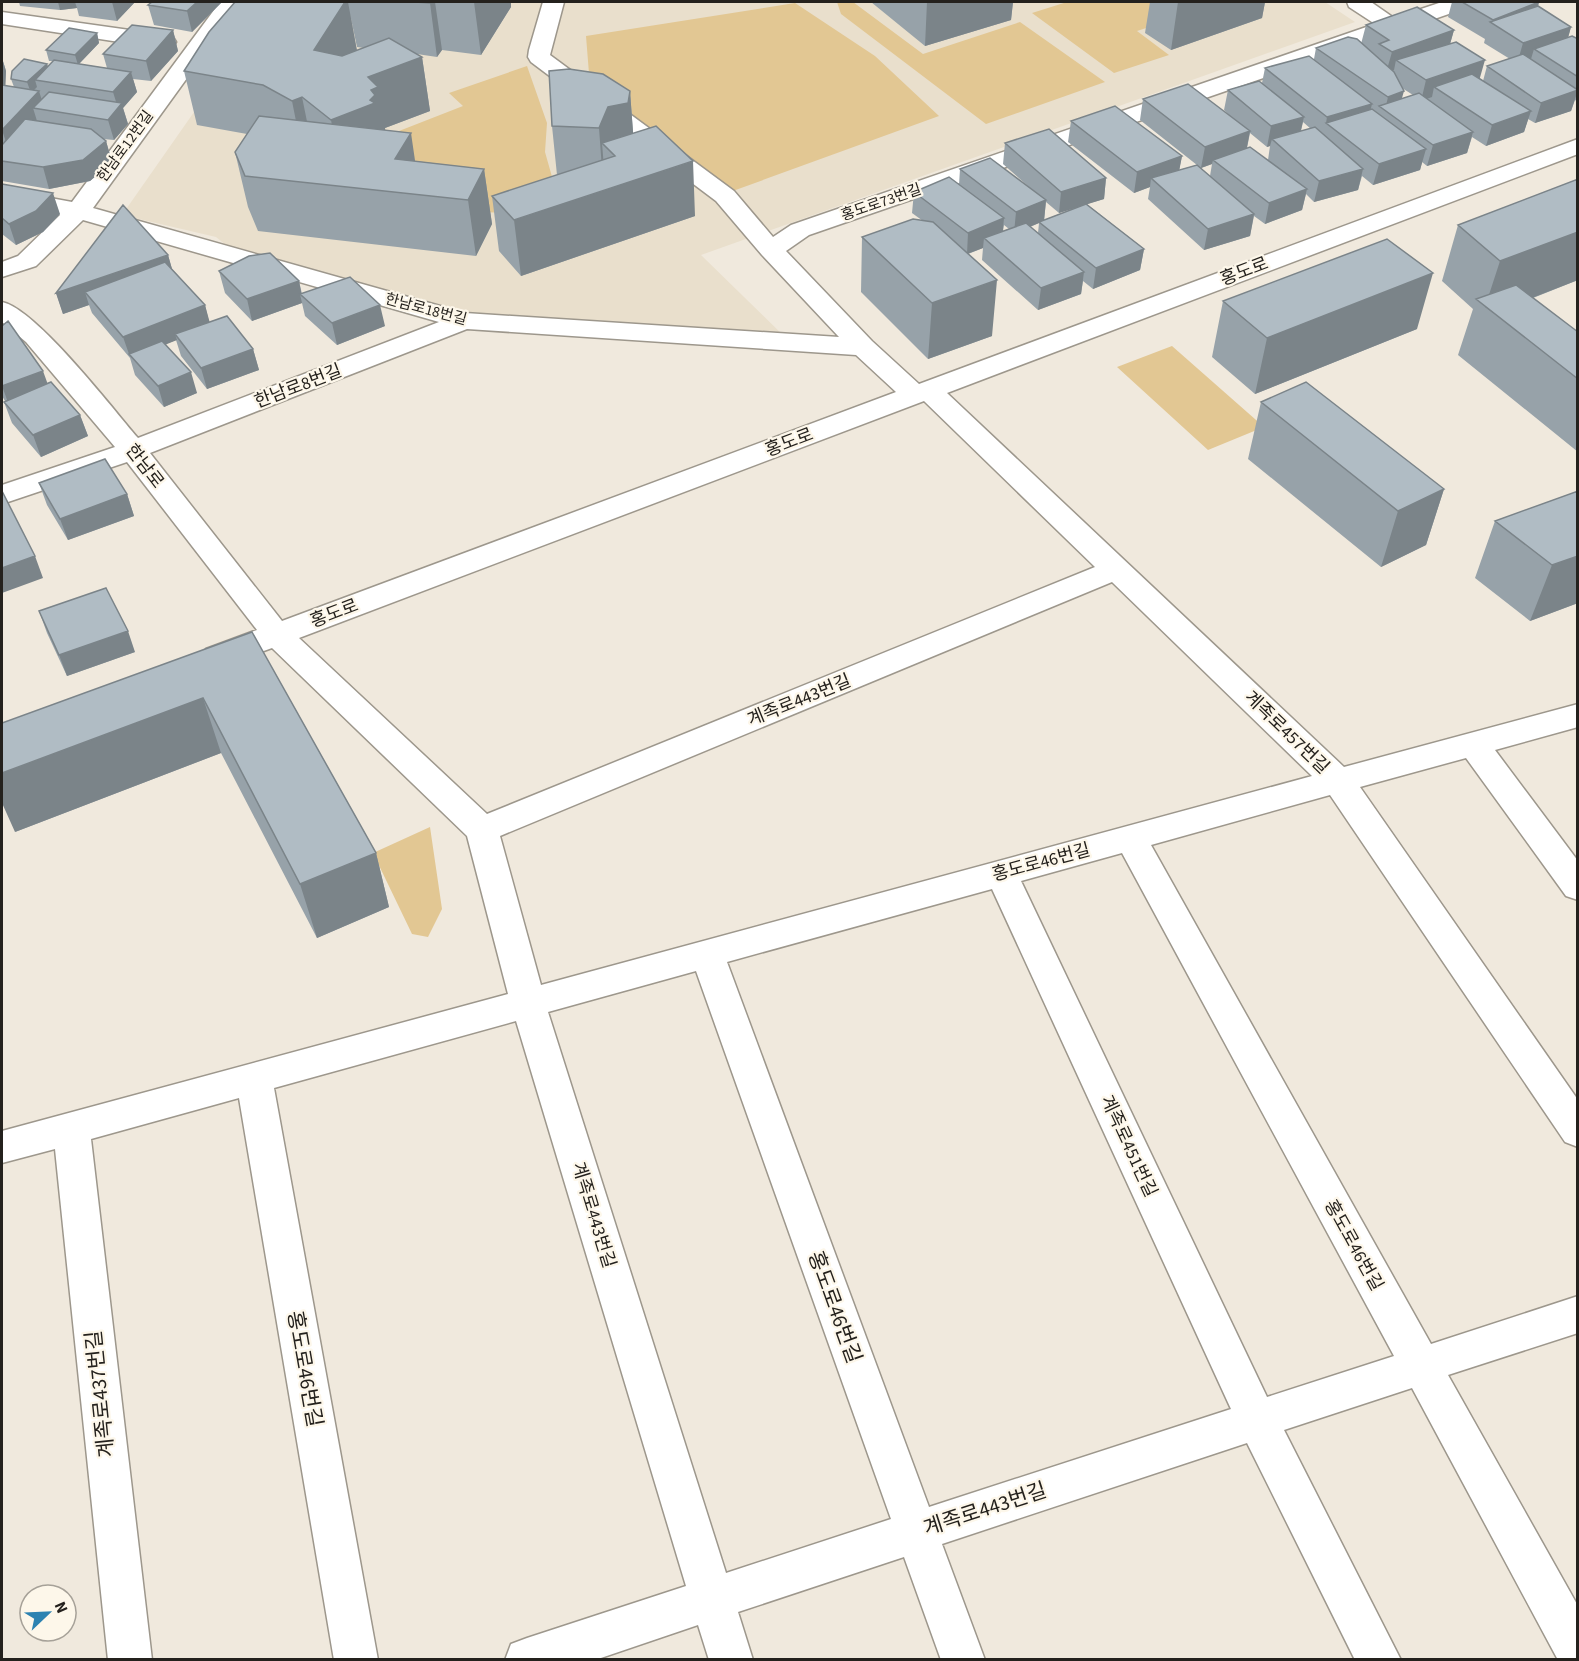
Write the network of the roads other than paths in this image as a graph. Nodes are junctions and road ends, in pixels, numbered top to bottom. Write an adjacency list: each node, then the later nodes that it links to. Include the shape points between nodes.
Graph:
1 (231, 2): 7 (street, 한남로12번길)
2 (553, 2): 11 (street, via 539,57 725,196)
3 (1357, 2): 6 (street)
4 (1461, 2): 6 (street, 홍도로73번길)
5 (2, 18): 7 (street)
6 (1392, 26): 11 (street, 홍도로73번길, via 800,230)
7 (197, 47): 10 (street, 한남로12번길)
8 (1578, 146): 16 (street, 홍도로)
9 (2, 196): 10 (street, 한남로18번길)
10 (78, 211): 12 (street, 한남로12번길, via 27,261); 14 (street, 한남로18번길)
11 (771, 250): 15 (street)
12 (2, 270)
13 (2, 310): 17 (street, 한남로, via 35,336)
14 (464, 321): 15 (street, 한남로18번길); 17 (street, 한남로8번길)
15 (863, 347): 16 (street)
16 (921, 392): 19 (street, 계족로457번길); 20 (street, 홍도로)
17 (133, 450): 18 (street, 한남로8번길); 20 (street, 한남로)
18 (2, 495)
19 (1117, 569): 24 (street, 계족로457번길); 25 (street, 계족로443번길)
20 (276, 634): 21 (street, 홍도로); 25 (street)
21 (188, 669)
22 (1578, 715): 23 (street, 홍도로46번길)
23 (1473, 744): 24 (street, 홍도로46번길); 28 (street)
24 (1338, 781): 26 (street, 홍도로46번길); 33 (street, 계족로457번길)
25 (482, 830): 30 (street, 계족로443번길)
26 (1131, 838): 27 (street, 홍도로46번길); 36 (street, 홍도로46번길)
27 (1001, 873): 29 (street, 홍도로46번길); 37 (street, 계족로451번길)
28 (1578, 887)
29 (707, 954): 30 (street, 홍도로46번길); 38 (street, 홍도로46번길)
30 (528, 1003): 31 (street, 홍도로46번길); 39 (street, 계족로443번길)
31 (254, 1078): 32 (street, 홍도로46번길); 42 (street, 홍도로46번길)
32 (71, 1128): 34 (street, 홍도로46번길); 41 (street, 계족로437번길)
33 (1578, 1131)
34 (2, 1147)
35 (1578, 1314): 36 (street)
36 (1420, 1366): 37 (street); 40 (street, 홍도로46번길)
37 (1257, 1420): 38 (street, 계족로443번길); 46 (street, 계족로451번길)
38 (916, 1532): 39 (street, 계족로443번길); 45 (street, 홍도로46번길)
39 (713, 1598): 43 (street); 44 (street, 계족로443번길)
40 (1578, 1651)
41 (130, 1659)
42 (356, 1659)
43 (527, 1659)
44 (730, 1659)
45 (963, 1659)
46 (1379, 1659)

